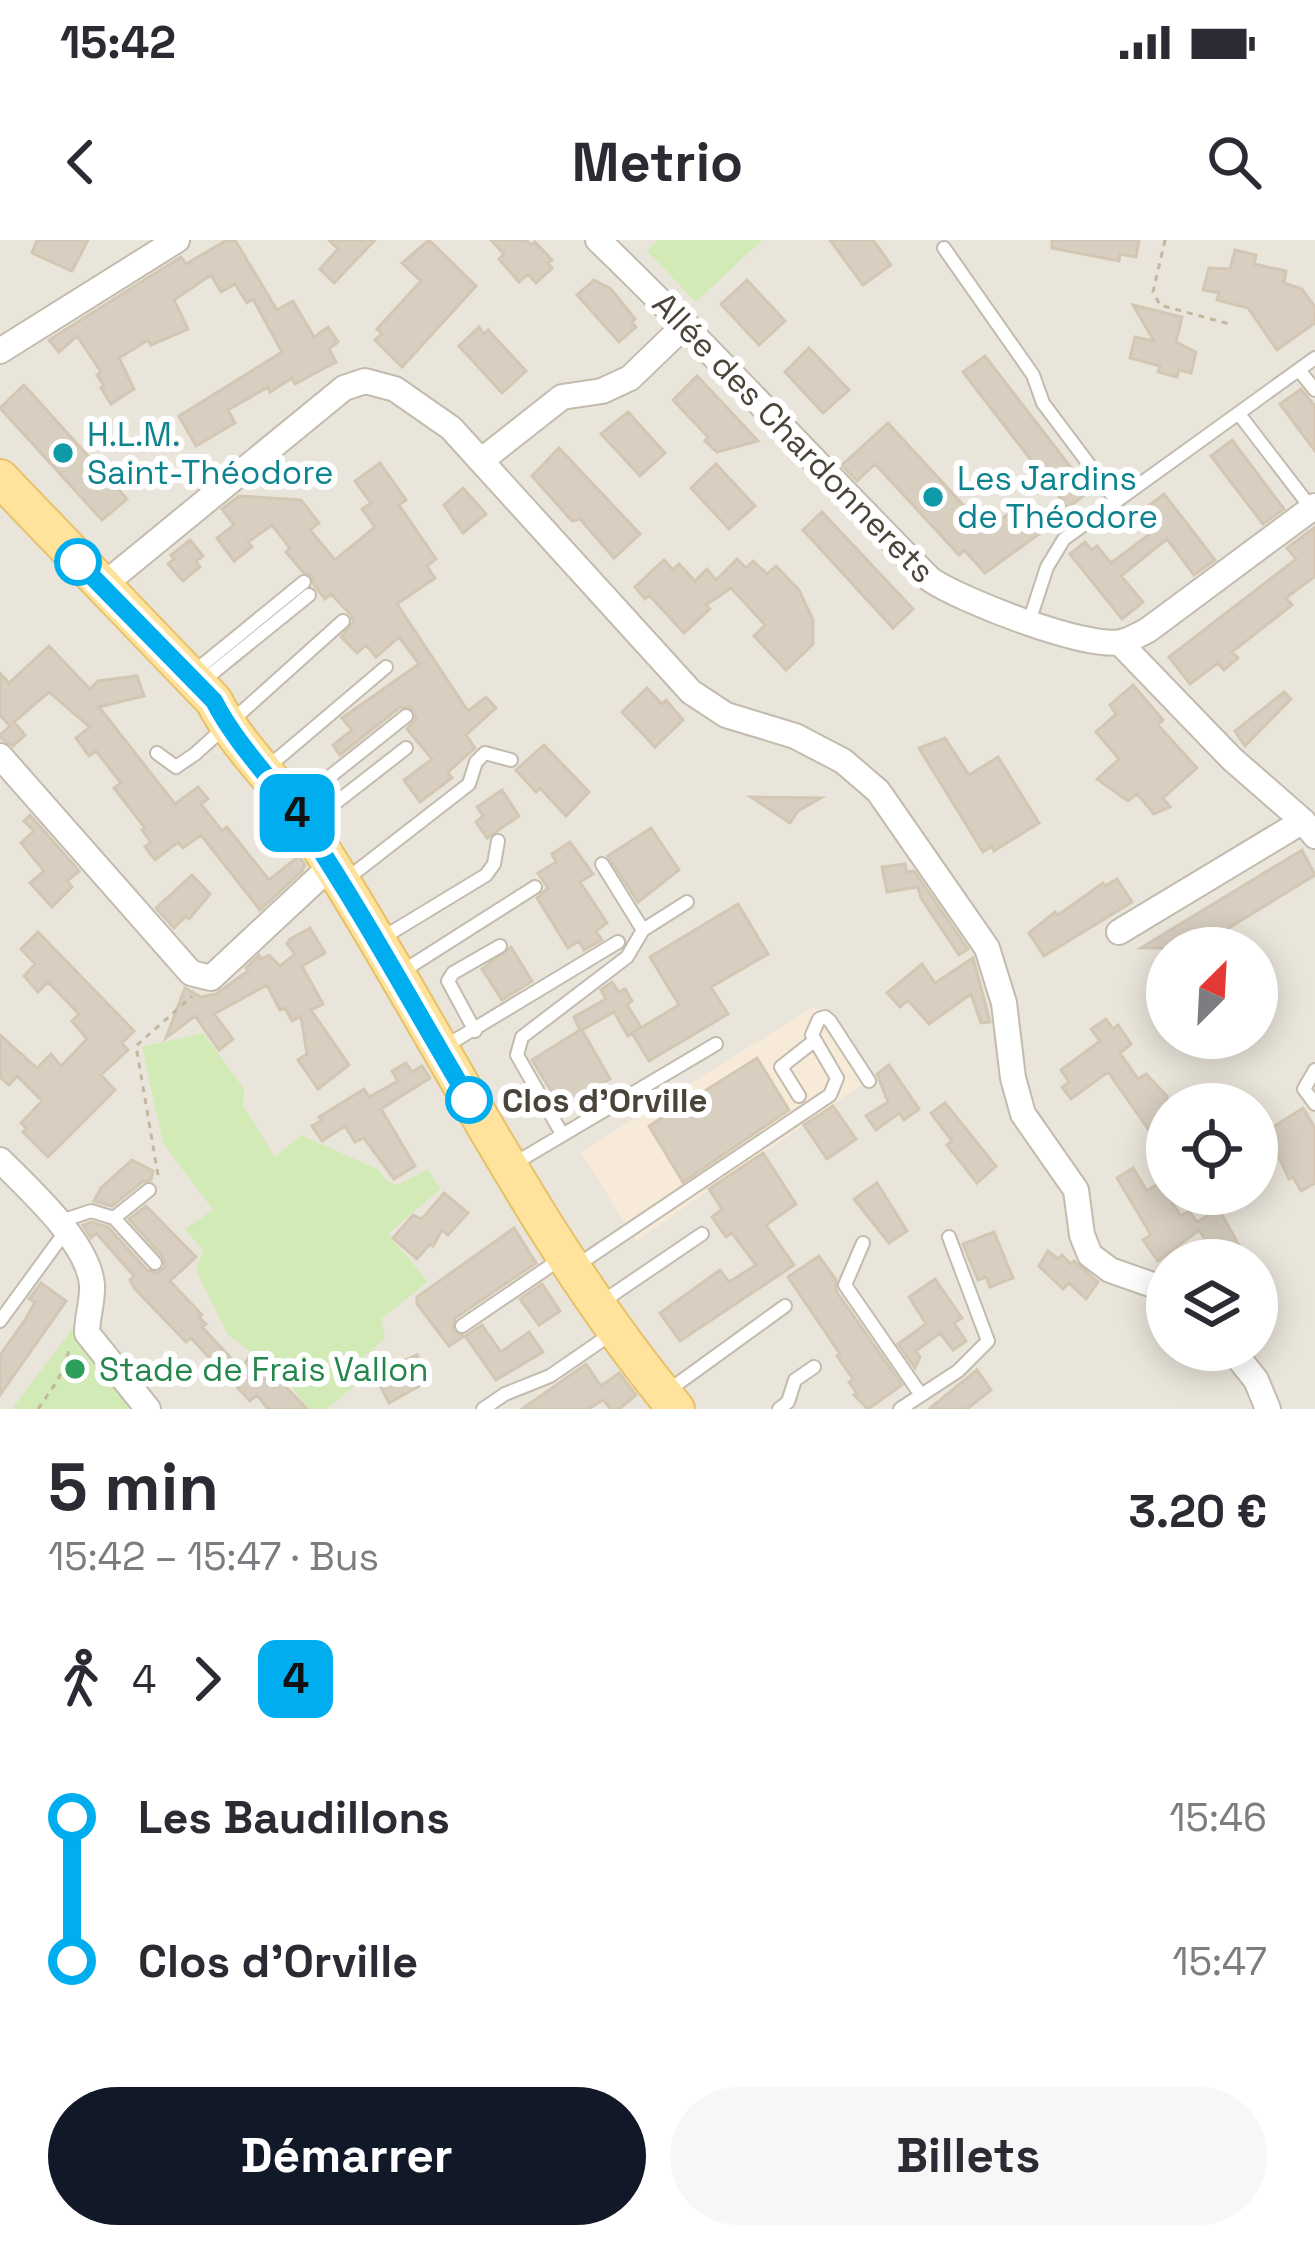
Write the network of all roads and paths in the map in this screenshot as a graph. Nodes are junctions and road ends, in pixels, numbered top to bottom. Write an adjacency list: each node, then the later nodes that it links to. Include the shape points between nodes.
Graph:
1 (177, 240): 7 (street)
2 (598, 240): 5 (street, Allée des Chardonnerets)
3 (1166, 240): 6 (path, via 1153,292 1160,305)
4 (944, 248): 14 (lane)
5 (686, 323): 12 (street, via 630,378 562,397); 20 (street, Allée des Chardonnerets, via 932,580)
6 (1233, 325)
7 (0, 351)
8 (1315, 358): 9 (lane)
9 (1299, 370): 10 (lane); 11 (lane)
10 (1315, 390)
11 (1239, 414): 14 (lane); 16 (lane)
12 (482, 460): 17 (street, via 395,389 365,381 344,388); 65 (street, via 691,692 726,715 843,761 878,791 987,948 1024,1114 1076,1190 1090,1255)
13 (0, 478): 17 (main road)
14 (1114, 499): 20 (lane, via 1064,539)
15 (0, 507): 25 (main road, via 201,711)
16 (1313, 507): 21 (street)
17 (101, 587): 23 (main road)
18 (306, 588): 23 (lane)
19 (344, 621): 25 (lane)
20 (1029, 622): 21 (street, Allée des Chardonnerets)
21 (1120, 643): 32 (street)
22 (386, 667): 30 (lane)
23 (194, 680): 25 (main road)
24 (406, 716): 31 (lane)
25 (226, 724): 27 (lane, via 176,767); 30 (main road)
26 (406, 748): 31 (lane)
27 (157, 753)
28 (0, 756): 44 (street)
29 (511, 760): 35 (lane, via 485,753 469,784)
30 (263, 770): 31 (main road)
31 (299, 816): 35 (main road)
32 (1309, 828): 39 (street)
33 (498, 841): 40 (lane, via 485,875)
34 (602, 864): 38 (lane)
35 (337, 874): 40 (main road); 44 (street)
36 (536, 887): 43 (lane)
37 (687, 902): 38 (lane)
38 (643, 930): 53 (lane, via 627,957 522,1037 517,1055)
39 (1119, 932)
40 (378, 941): 43 (main road)
41 (617, 942): 45 (lane)
42 (500, 946): 45 (lane, via 448,981)
43 (397, 975): 48 (main road)
44 (204, 985): 55 (path, via 136,1046)
45 (475, 1031): 48 (lane)
46 (814, 1041): 50 (lane, via 814,1024 825,1017); 51 (lane, via 781,1067); 63 (lane, via 837,1078 830,1095)
47 (716, 1044): 53 (lane)
48 (439, 1049): 56 (main road)
49 (1315, 1070): 52 (lane, via 1304,1089)
50 (869, 1081)
51 (799, 1096)
52 (1315, 1104)
53 (562, 1134): 56 (lane)
54 (0, 1160): 59 (street)
55 (158, 1162)
56 (509, 1166): 63 (main road)
57 (149, 1190): 58 (lane)
58 (114, 1218): 59 (lane, via 91,1211); 64 (lane)
59 (61, 1227): 68 (lane); 69 (street, via 92,1282)
60 (702, 1234): 67 (lane)
61 (949, 1237): 73 (lane, via 988,1341)
62 (863, 1243): 73 (lane, via 845,1285)
63 (569, 1262): 67 (main road); 70 (lane)
64 (155, 1263)
65 (1146, 1283)
66 (785, 1306): 74 (lane)
67 (606, 1318): 74 (main road); 77 (lane, via 550,1376)
68 (0, 1321)
69 (87, 1326): 75 (path); 76 (street)
70 (462, 1326)
71 (814, 1367): 78 (lane, via 795,1380)
72 (1249, 1371): 80 (street)
73 (921, 1395): 79 (lane)
74 (669, 1405)
75 (38, 1409)
76 (148, 1409)
77 (482, 1409)
78 (779, 1409)
79 (900, 1409)
80 (1268, 1409)

